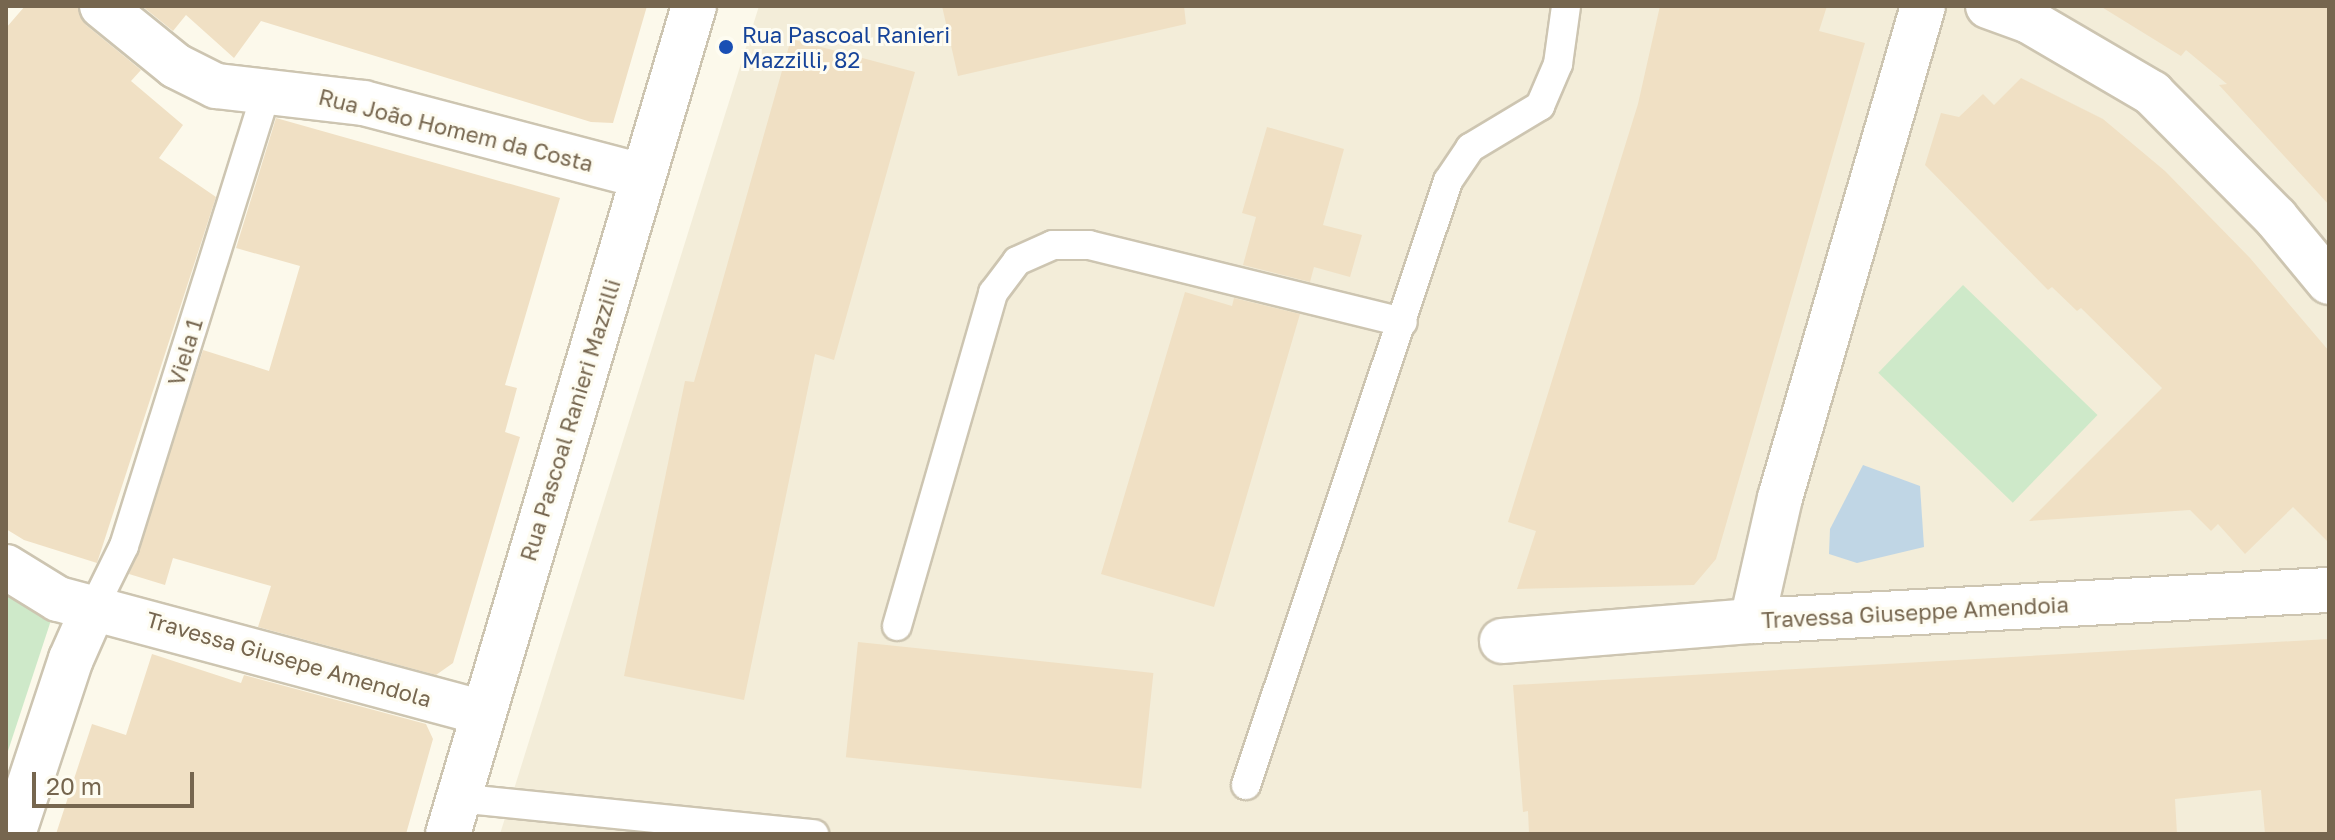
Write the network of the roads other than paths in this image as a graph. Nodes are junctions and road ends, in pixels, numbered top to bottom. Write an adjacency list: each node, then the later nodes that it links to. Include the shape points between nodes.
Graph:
1 (102, 6): 6 (street, Rua João Homem da Costa, via 176,66 216,86)
2 (694, 6): 7 (street, Rua Pascoal Ranieri Mazzilli)
3 (1566, 6): 9 (lane, via 1558,64 1540,106 1470,148 1448,181)
4 (1923, 6): 13 (street, via 1780,498)
5 (1988, 6): 8 (street, via 2029,21 2152,93 2276,218)
6 (266, 94): 7 (street, Rua João Homem da Costa, via 364,103); 12 (lane, Viela 1, via 124,546)
7 (643, 176): 16 (street, Rua Pascoal Ranieri Mazzilli)
8 (2329, 282)
9 (1403, 322): 14 (lane, via 1089,245 1053,245 1017,261 993,293); 17 (lane)
10 (6, 567): 12 (street, Travessa Giusepe Amendola, via 58,599)
11 (2329, 590): 13 (street, Travessa Giuseppe Amendoia)
12 (94, 607): 16 (street, Travessa Giusepe Amendola); 20 (street, via 71,659)
13 (1752, 621): 15 (street, Travessa Giuseppe Amendoia)
14 (897, 626)
15 (1502, 641)
16 (482, 713): 18 (street, Rua Pascoal Ranieri Mazzilli)
17 (1246, 785)
18 (453, 816): 19 (lane)
19 (700, 828): 21 (lane)
20 (13, 834)
21 (814, 834)

